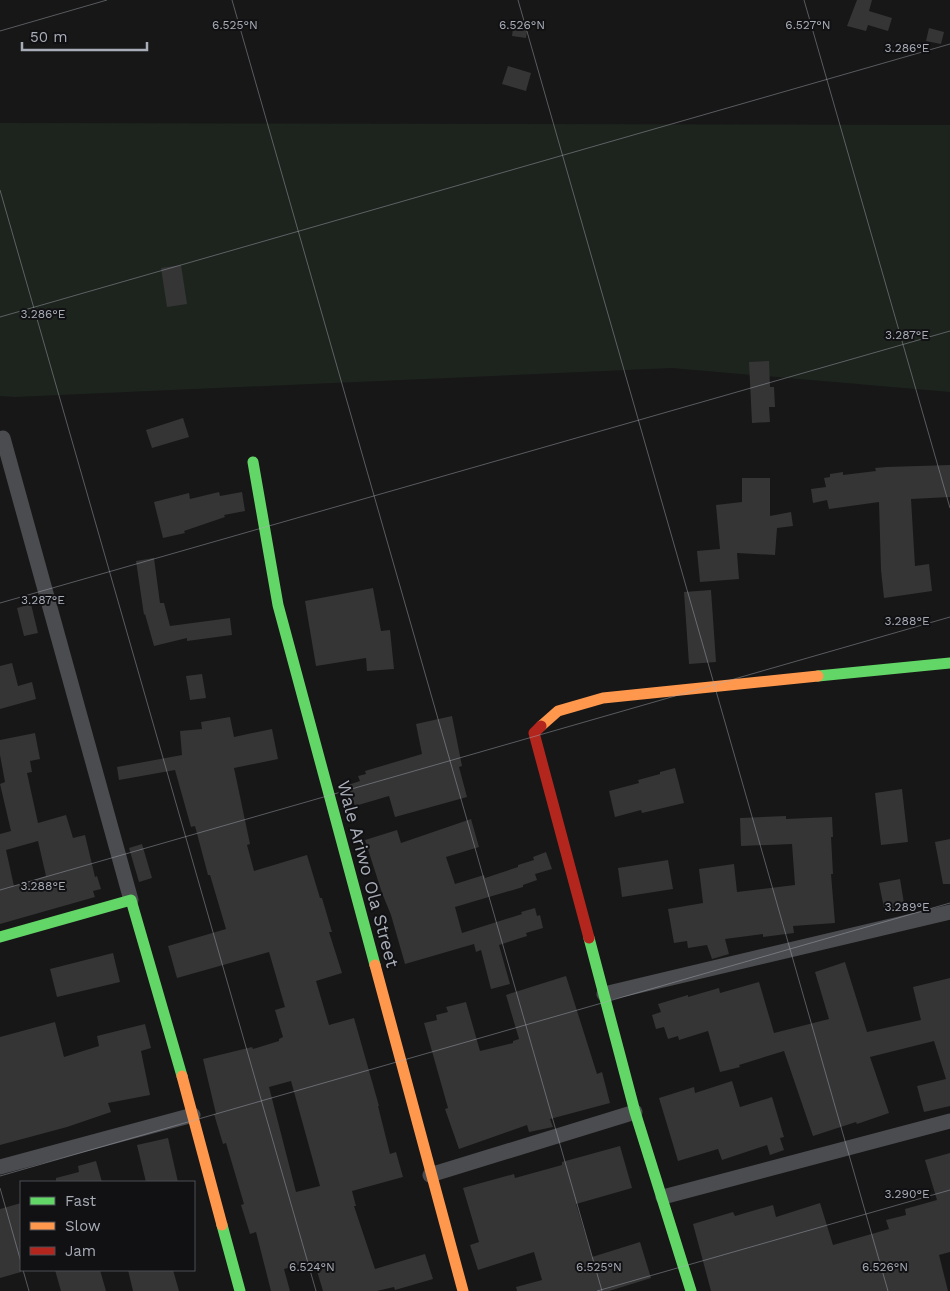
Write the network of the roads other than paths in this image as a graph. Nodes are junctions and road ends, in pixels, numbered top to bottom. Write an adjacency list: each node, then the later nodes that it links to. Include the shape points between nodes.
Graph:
1 (3, 438): 4 (street)
2 (253, 462): 12 (street, Wale Ariwo Ola Street, via 278,605)
3 (950, 663): 7 (street, via 603,698 558,711 534,733)
4 (131, 900): 6 (street); 9 (street)
5 (950, 912): 7 (street)
6 (0, 937)
7 (604, 994): 8 (street)
8 (635, 1112): 12 (street); 13 (street)
9 (194, 1115): 11 (street); 14 (street)
10 (950, 1122): 13 (street)
11 (0, 1168)
12 (430, 1175): 15 (street, Wale Ariwo Ola Street)
13 (662, 1198): 16 (street)
14 (240, 1291)
15 (463, 1291)
16 (691, 1291)

